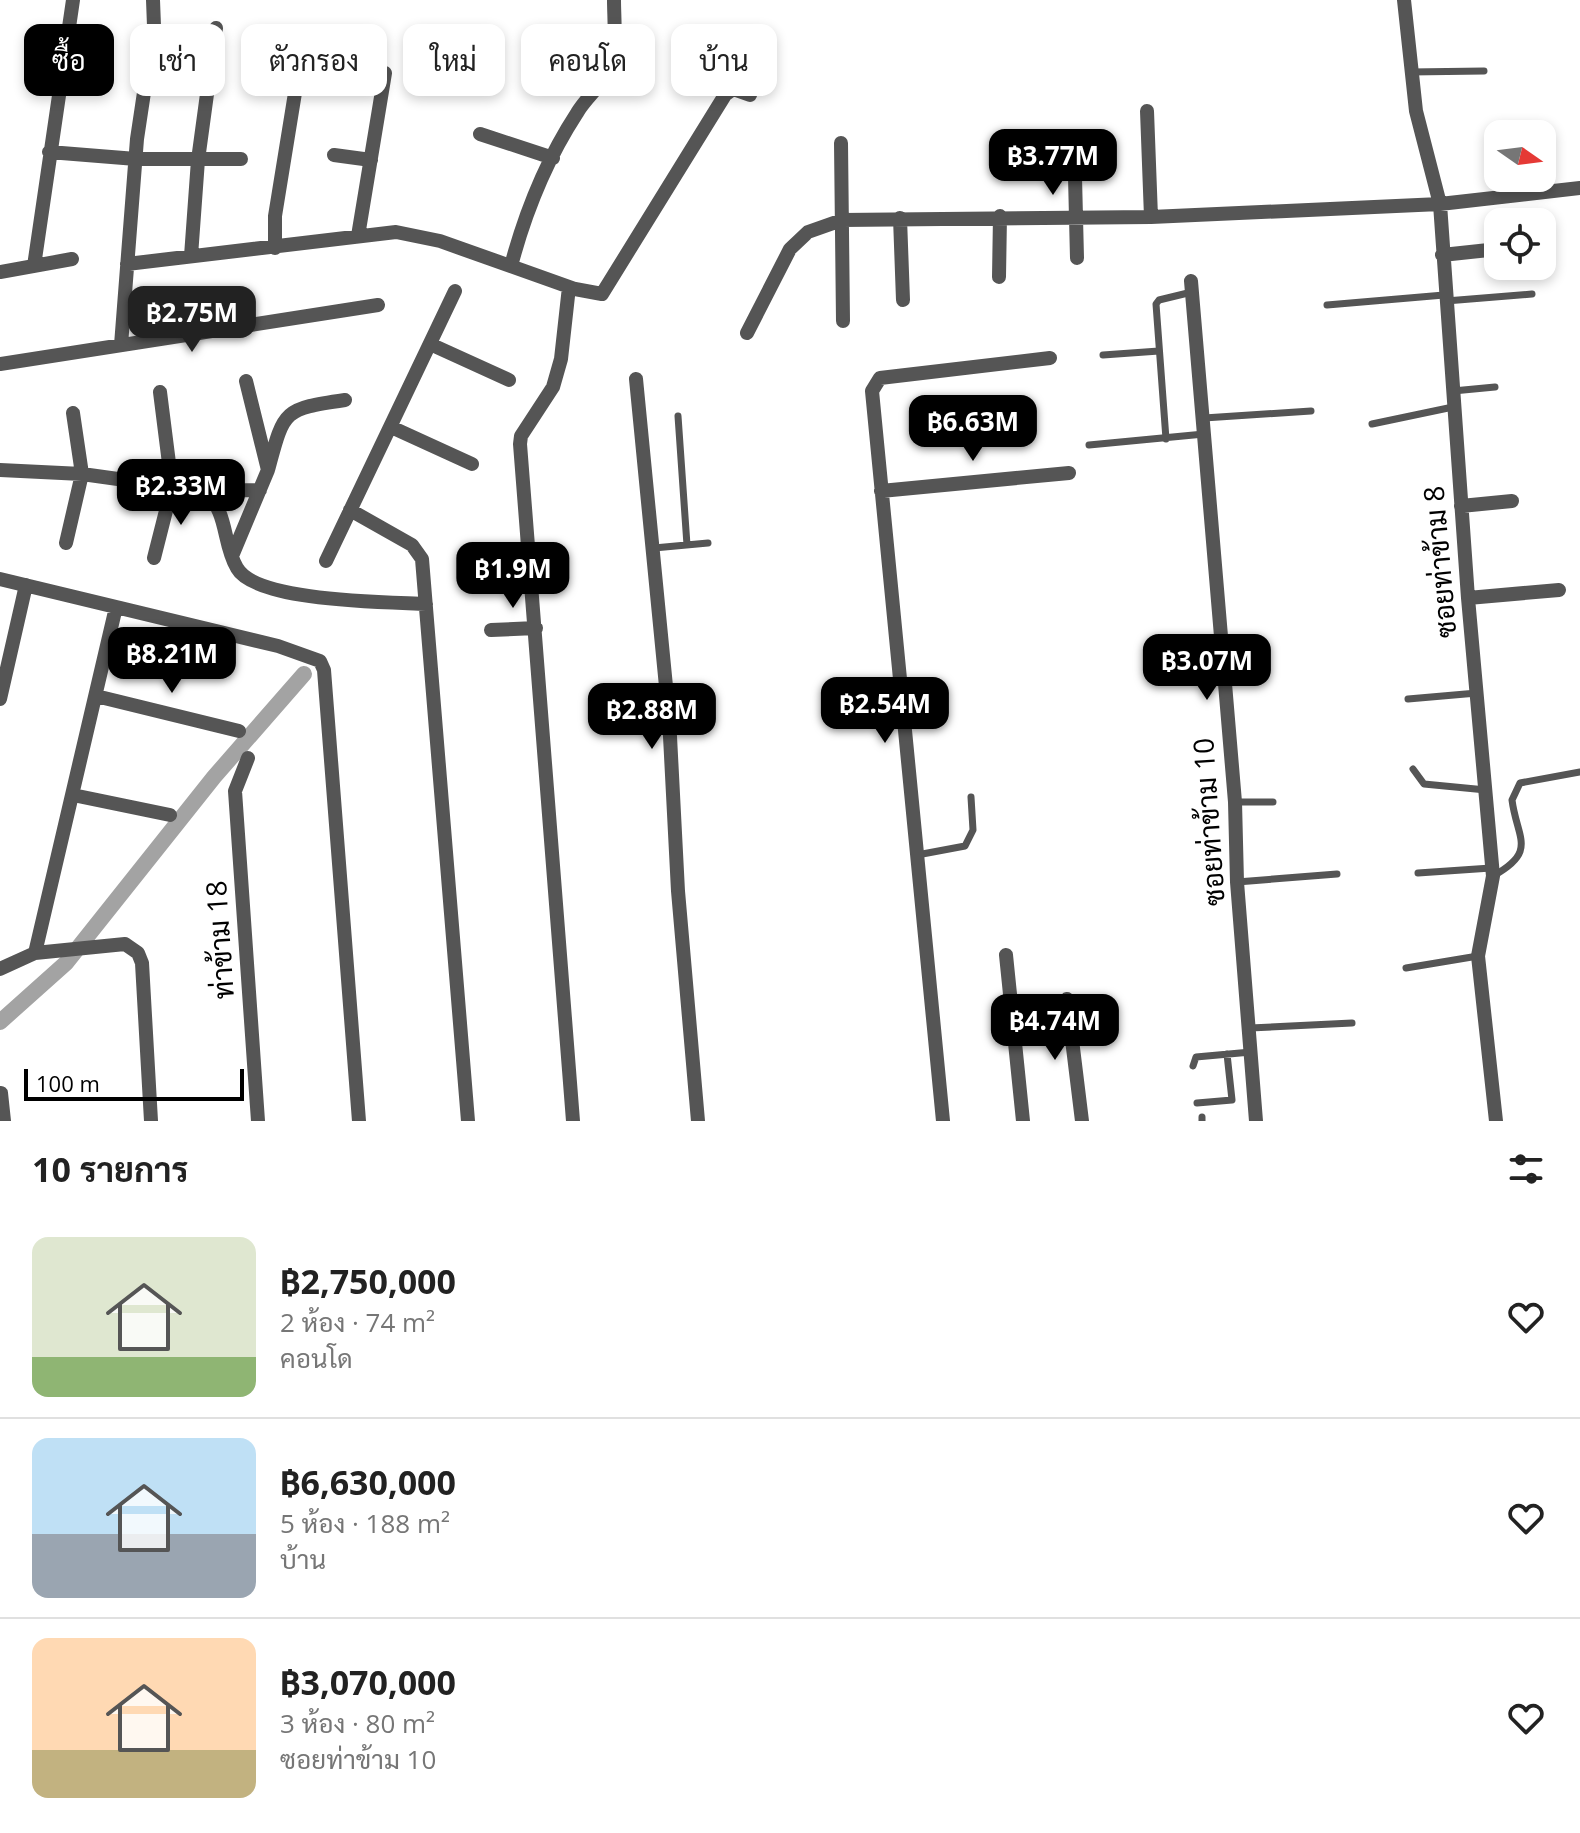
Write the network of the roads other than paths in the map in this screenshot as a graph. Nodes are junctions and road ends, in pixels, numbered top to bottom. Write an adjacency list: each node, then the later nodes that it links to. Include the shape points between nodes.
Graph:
1 (73, 0): 15 (street)
2 (153, 0): 18 (street)
3 (614, 0): 17 (street, via 607,73 575,114)
4 (1404, 0): 6 (street, ซอยท่าข้าม 8)
5 (1484, 71): 6 (lane)
6 (1410, 72): 23 (street, ซอยท่าข้าม 8)
7 (207, 96): 20 (street)
8 (294, 96): 30 (street, via 275,216)
9 (381, 96): 21 (street)
10 (724, 96): 42 (street, via 602,294)
11 (1147, 111): 26 (street)
12 (480, 134): 17 (street)
13 (1074, 136): 25 (street)
14 (841, 143): 28 (street)
15 (49, 152): 18 (street); 37 (street)
16 (334, 155): 21 (street)
17 (553, 158): 38 (street)
18 (136, 159): 20 (street); 36 (street)
19 (241, 159): 20 (street)
20 (198, 160): 33 (street)
21 (371, 160): 29 (street)
22 (1580, 192): 23 (street)
23 (1440, 204): 26 (street); 32 (street, ซอยท่าข้าม 8)
24 (1000, 216): 25 (street); 27 (street); 40 (street)
25 (1076, 216): 26 (street); 34 (street)
26 (1151, 217)
27 (900, 218): 28 (street); 46 (street)
28 (842, 220): 49 (street); 50 (street, via 808,232 790,249)
29 (358, 236): 30 (street); 38 (street, via 410,233)
30 (275, 248): 33 (street)
31 (1484, 250): 32 (street)
32 (1442, 255): 45 (street, ซอยท่าข้าม 8)
33 (191, 256): 36 (street)
34 (1077, 258)
35 (72, 259): 37 (street)
36 (127, 264): 52 (street)
37 (34, 266): 39 (street)
38 (511, 266): 42 (street)
39 (0, 272)
40 (999, 277)
41 (1192, 286): 53 (lane, via 1156,304); 67 (street, ซอยท่าข้าม 10)
42 (569, 287): 98 (street, via 553,387 520,444)
43 (455, 291): 51 (street)
44 (1532, 294): 45 (lane)
45 (1444, 298): 48 (lane); 62 (street, ซอยท่าข้าม 8)
46 (903, 300)
47 (378, 305): 52 (street)
48 (1327, 305)
49 (843, 321)
50 (747, 333)
51 (430, 344): 58 (street); 69 (street)
52 (121, 345): 56 (street)
53 (1159, 351): 54 (lane); 71 (lane)
54 (1103, 355)
55 (1050, 358): 81 (street, via 877,380 872,391)
56 (0, 364)
57 (636, 379): 88 (street)
58 (509, 380)
59 (246, 381): 75 (street)
60 (1495, 387): 62 (lane)
61 (160, 392): 78 (street)
62 (1452, 399): 68 (lane); 83 (street, ซอยท่าข้าม 8)
63 (345, 400): 75 (street, via 307,406 286,417)
64 (1311, 411): 67 (lane)
65 (73, 413): 77 (street)
66 (678, 416): 87 (lane)
67 (1204, 418): 70 (street, ซอยท่าข้าม 10)
68 (1372, 424)
69 (391, 427): 73 (street); 84 (street)
70 (1204, 434): 71 (lane); 111 (street, ซอยท่าข้าม 10)
71 (1166, 439): 72 (lane)
72 (1089, 445)
73 (472, 464)
74 (0, 470): 77 (street)
75 (268, 470): 79 (street)
76 (1069, 473): 81 (street)
77 (82, 474): 78 (street); 85 (street)
78 (172, 487): 80 (street); 90 (street)
79 (260, 490): 80 (street); 89 (street)
80 (204, 491): 89 (street, via 221,512)
81 (881, 491): 114 (street)
82 (1512, 501): 83 (street)
83 (1461, 506): 95 (street, ซอยท่าข้าม 8)
84 (350, 510): 91 (street); 96 (street, via 418,550)
85 (66, 543)
86 (708, 543): 87 (lane)
87 (687, 545): 88 (lane)
88 (654, 548): 138 (street)
89 (232, 556): 96 (street, via 246,578 318,599)
90 (154, 558)
91 (326, 561)
92 (0, 579): 93 (street)
93 (26, 585): 97 (street); 102 (street)
94 (1559, 590): 95 (street)
95 (1468, 598): 100 (street, ซอยท่าข้าม 8)
96 (426, 604): 136 (street)
97 (116, 607): 101 (street); 135 (street, via 320,661)
98 (536, 628): 99 (street); 137 (street)
99 (491, 630)
100 (1477, 693): 103 (lane); 108 (street, ซอยท่าข้าม 8)
101 (96, 696): 104 (street); 109 (street)
102 (0, 699)
103 (1408, 699)
104 (239, 731)
105 (248, 758): 134 (street, ท่าข้าม 18, via 235,791)
106 (1413, 769): 108 (lane, via 1424,784 1437,788)
107 (1580, 772): 115 (lane, via 1529,780 1513,792 1520,854 1508,868)
108 (1486, 790): 115 (street, ซอยท่าข้าม 8)
109 (73, 795): 113 (street); 119 (street)
110 (971, 797): 114 (lane, via 973,830 965,846)
111 (1235, 802): 112 (lane); 118 (street, ซอยท่าข้าม 10)
112 (1273, 802)
113 (170, 815)
114 (917, 855): 139 (street)
115 (1493, 872): 116 (lane); 121 (street, ซอยท่าข้าม 8)
116 (1418, 873)
117 (1337, 874): 118 (lane)
118 (1237, 882): 126 (street, ซอยท่าข้าม 10)
119 (35, 953): 123 (street); 133 (street, via 125,944 138,953)
120 (1006, 955): 140 (street)
121 (1478, 956): 122 (lane); 143 (street, ซอยท่าข้าม 8)
122 (1406, 968)
123 (0, 969)
124 (1067, 999): 141 (street)
125 (1352, 1023): 126 (lane)
126 (1250, 1028): 127 (street, ซอยท่าข้าม 10)
127 (1251, 1052): 128 (lane); 142 (street, ซอยท่าข้าม 10)
128 (1227, 1054): 129 (lane, via 1196,1057); 131 (lane, via 1232,1100)
129 (1193, 1066)
130 (1, 1093): 132 (street)
131 (1197, 1103)
132 (4, 1121)
133 (151, 1121)
134 (258, 1121)
135 (359, 1121)
136 (468, 1121)
137 (573, 1121)
138 (698, 1121)
139 (943, 1121)
140 (1023, 1121)
141 (1082, 1121)
142 (1256, 1121)
143 (1496, 1121)

